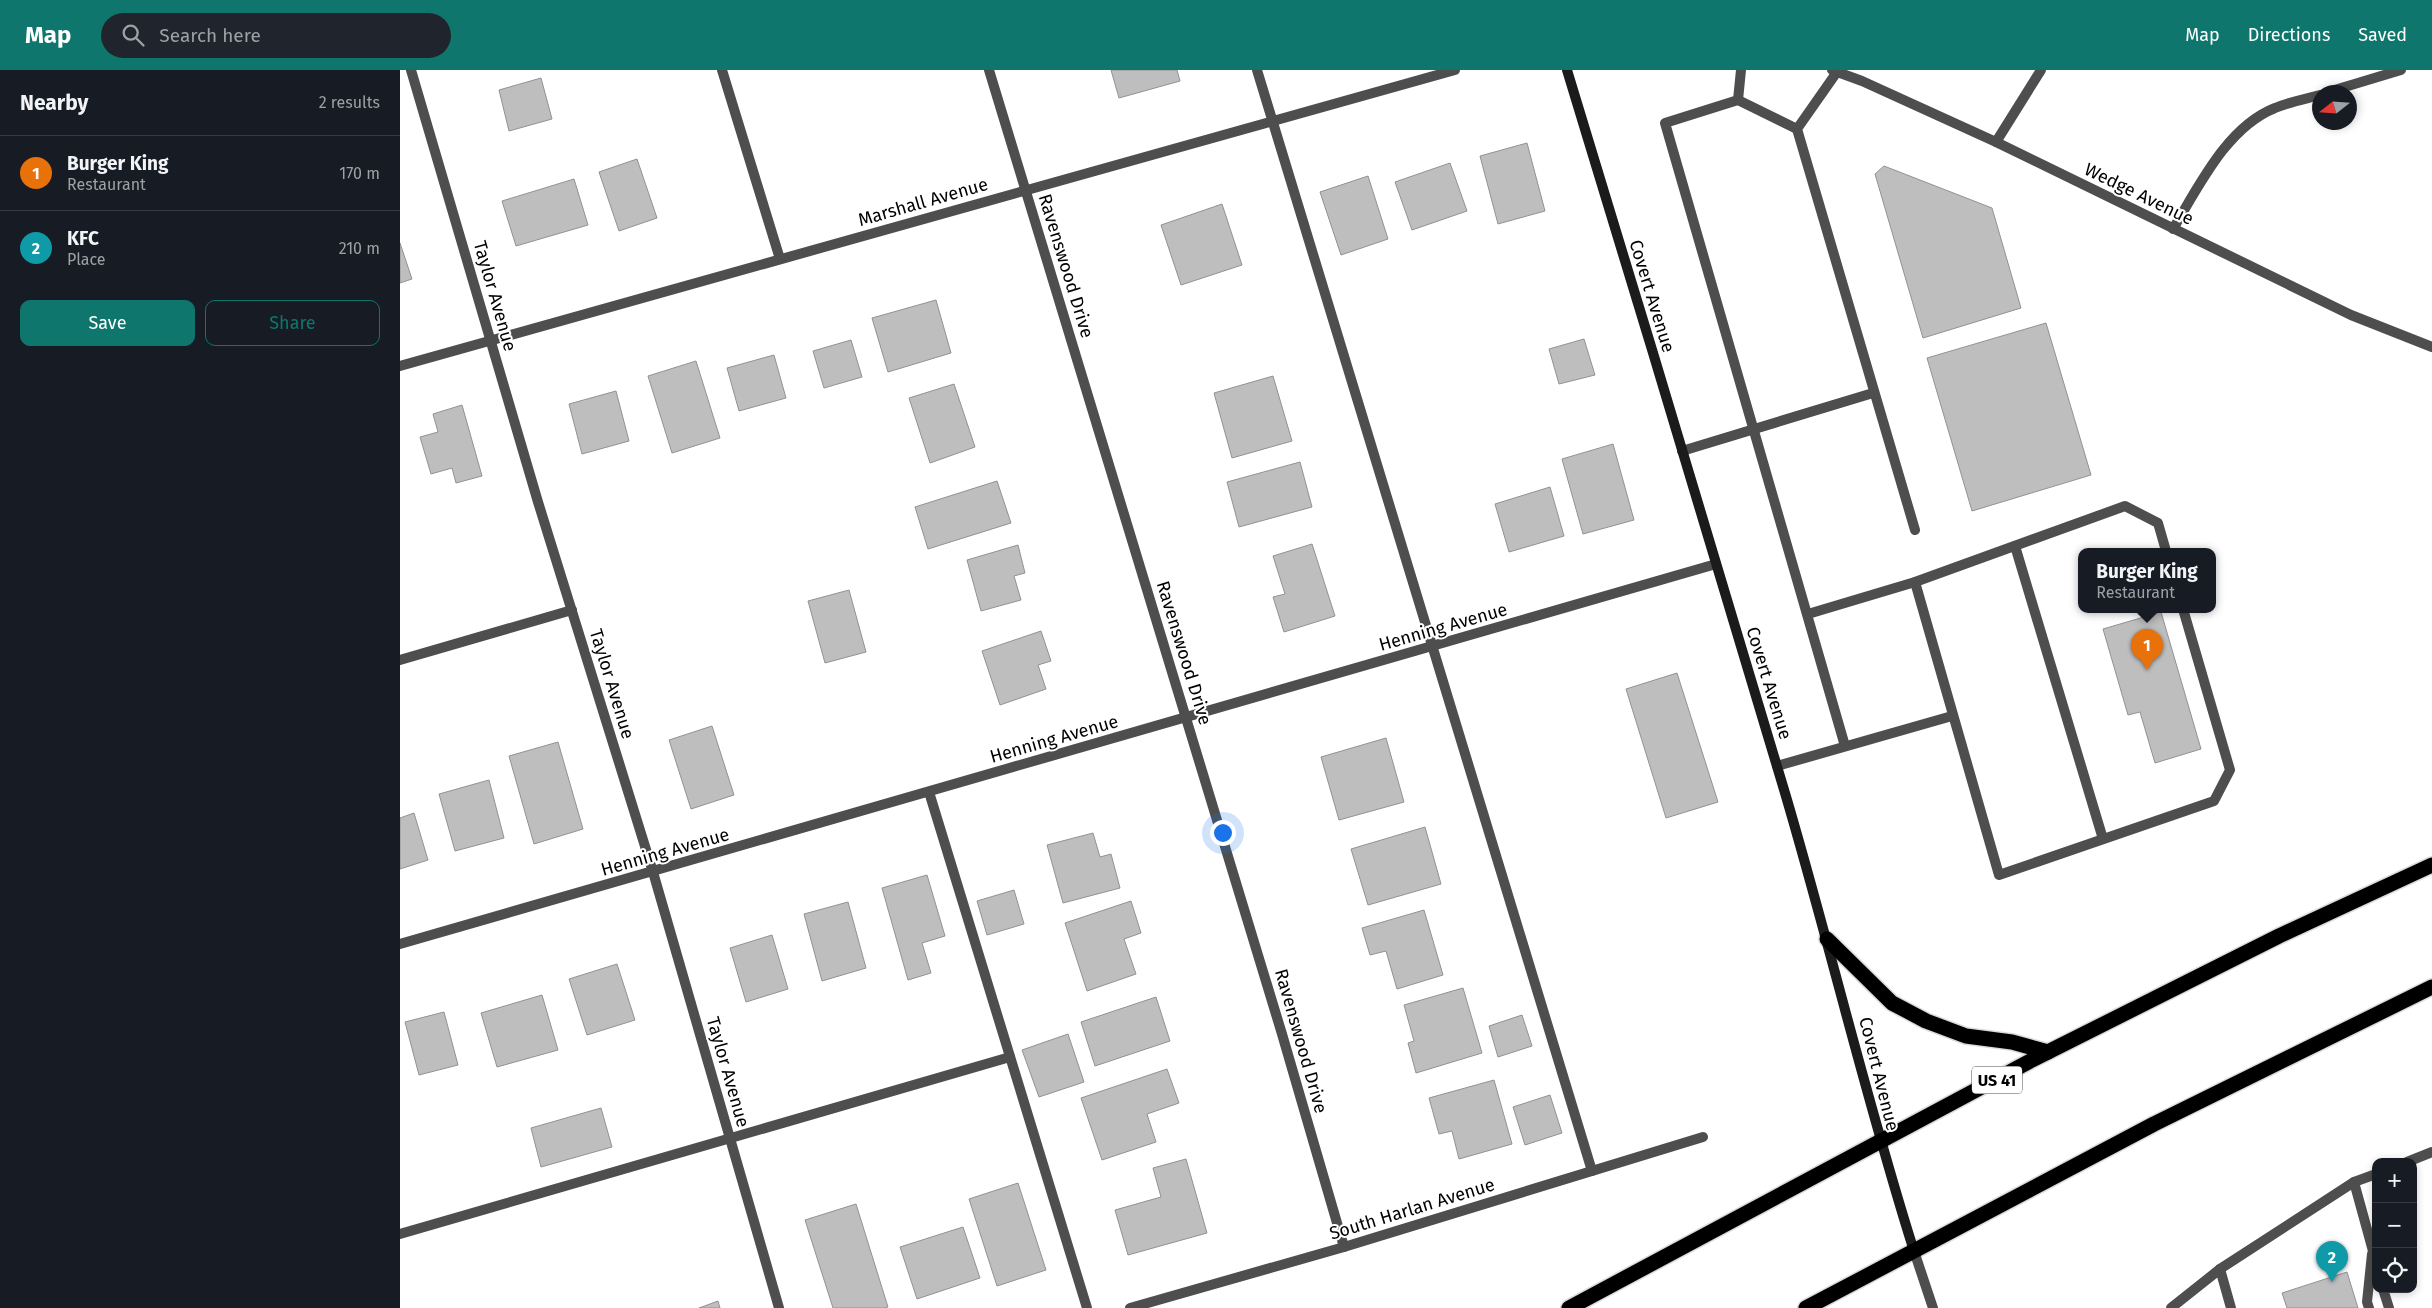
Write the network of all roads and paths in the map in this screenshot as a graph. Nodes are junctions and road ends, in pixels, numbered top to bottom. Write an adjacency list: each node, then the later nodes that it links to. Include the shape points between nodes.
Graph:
1 (411, 70): 20 (street, Taylor Avenue)
2 (722, 70): 19 (street)
3 (989, 70): 17 (street, Ravenswood Drive)
4 (1257, 70): 14 (street)
5 (1455, 70): 14 (street, Marshall Avenue)
6 (1567, 70): 25 (main road, Covert Avenue)
7 (1741, 70): 13 (street)
8 (2041, 70): 16 (street)
9 (2401, 70): 11 (street)
10 (1835, 71): 15 (street); 16 (street, Wedge Avenue)
11 (2351, 85)
12 (2312, 97): 18 (street, via 2274,108 2240,131 2215,161)
13 (1738, 100): 15 (street); 24 (street, via 1665,123)
14 (1272, 120): 17 (street, Marshall Avenue); 34 (street)
15 (1798, 129): 23 (street)
16 (1996, 142): 18 (street, Wedge Avenue)
17 (1026, 190): 19 (street, Marshall Avenue); 37 (street, Ravenswood Drive)
18 (2174, 229): 21 (street, Wedge Avenue, via 2351,315)
19 (780, 259): 20 (street, Marshall Avenue)
20 (491, 341): 22 (street, Marshall Avenue); 31 (street, Taylor Avenue)
21 (2432, 347)
22 (400, 366)
23 (1873, 393): 24 (street); 26 (street)
24 (1755, 429): 25 (street); 33 (street)
25 (1682, 451): 29 (main road, Covert Avenue)
26 (1915, 530)
27 (2015, 546): 28 (street, via 2125,506 2158,523); 30 (street); 41 (street)
28 (2165, 548)
29 (1716, 564): 34 (street, Henning Avenue); 39 (main road, Covert Avenue)
30 (1915, 582): 33 (street); 36 (street)
31 (572, 610): 35 (street); 43 (street, Taylor Avenue)
32 (2184, 613): 41 (street, via 2230,770 2214,801)
33 (1808, 614): 38 (street)
34 (1433, 646): 37 (street, Henning Avenue); 54 (street)
35 (400, 660)
36 (1952, 716): 38 (street); 41 (street, via 1999,875)
37 (1186, 718): 40 (street, Henning Avenue); 58 (street, Ravenswood Drive)
38 (1845, 746): 39 (street)
39 (1777, 766): 44 (main road, Covert Avenue)
40 (929, 792): 43 (street, Henning Avenue); 48 (street)
41 (2103, 839)
42 (2432, 865): 47 (highway, US 41, via 2279,936)
43 (652, 872): 45 (street, Henning Avenue); 50 (street, Taylor Avenue)
44 (1827, 939): 47 (highway, via 1892,1002 1926,1021 1966,1036 2012,1042); 51 (main road, Covert Avenue)
45 (400, 944)
46 (2432, 987): 60 (highway, via 2154,1124)
47 (2048, 1052): 51 (highway, US 41)
48 (1010, 1057): 50 (street); 64 (street)
49 (1703, 1137): 54 (street, South Harlan Avenue)
50 (730, 1139): 57 (street); 63 (street, Taylor Avenue)
51 (1880, 1144): 60 (main road, Covert Avenue); 66 (highway, US 41)
52 (2432, 1152): 53 (street)
53 (2417, 1158)
54 (1592, 1171): 58 (street, South Harlan Avenue)
55 (2372, 1175): 56 (street)
56 (2354, 1182): 59 (street); 61 (street)
57 (400, 1234)
58 (1344, 1247): 65 (street, South Harlan Avenue)
59 (2372, 1250): 71 (street)
60 (1914, 1251): 67 (highway); 68 (street, Covert Avenue)
61 (2220, 1269): 69 (street); 70 (street)
62 (2384, 1293): 72 (street)
63 (779, 1308)
64 (1087, 1308)
65 (1130, 1308)
66 (1568, 1308)
67 (1806, 1308)
68 (1933, 1308)
69 (2171, 1308)
70 (2231, 1308)
71 (2369, 1308)
72 (2389, 1308)

